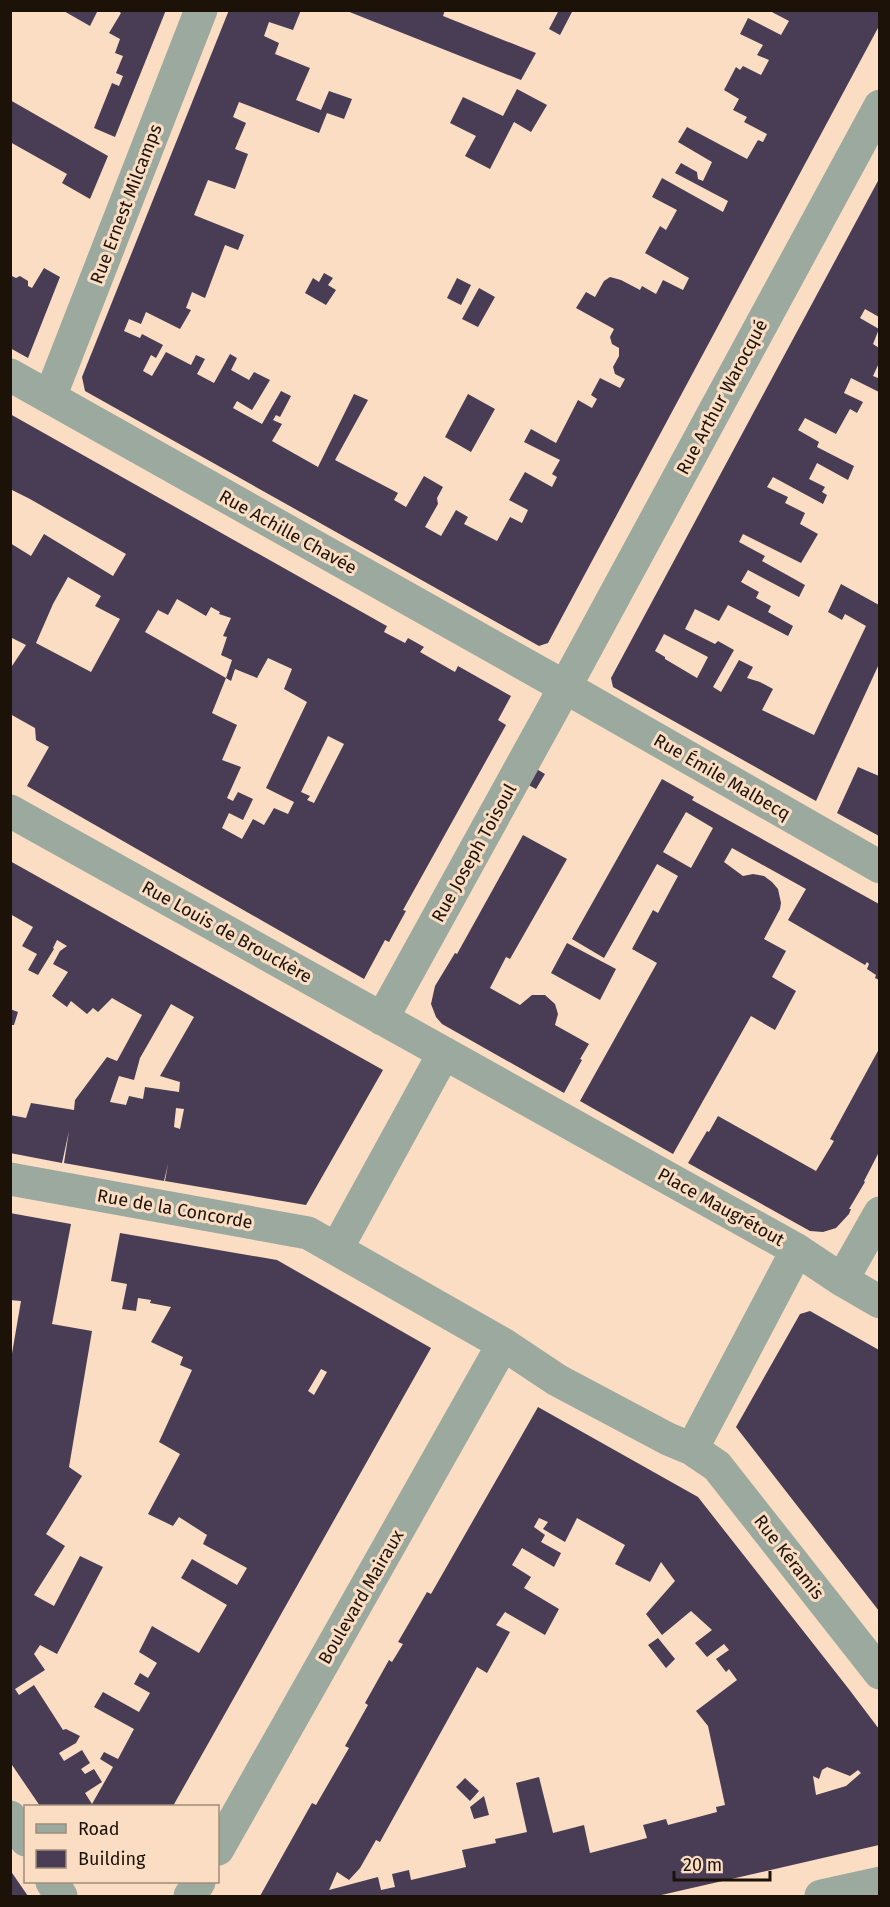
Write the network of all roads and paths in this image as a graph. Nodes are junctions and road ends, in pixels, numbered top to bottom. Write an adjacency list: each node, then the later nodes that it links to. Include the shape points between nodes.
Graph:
1 (201, 10): 4 (street, Rue Ernest Milcamps)
2 (879, 106): 5 (street, Rue Arthur Warocqué)
3 (10, 375): 4 (street, Rue Achille Chavée)
4 (50, 397): 5 (street, Rue Achille Chavée)
5 (565, 687): 7 (street, Rue Émile Malbecq); 8 (street, Rue Joseph Toisoul)
6 (10, 811): 8 (street, Rue Louis de Brouckère)
7 (879, 867)
8 (382, 1019): 9 (street, Rue Louis de Brouckère)
9 (444, 1053): 12 (street); 13 (street, Place Maugrétout)
10 (10, 1179): 12 (street, Rue de la Concorde, via 308,1233)
11 (879, 1213): 14 (street)
12 (337, 1248): 16 (street)
13 (797, 1250): 14 (street); 17 (street, Place Maugrétout)
14 (842, 1280): 15 (street)
15 (879, 1302)
16 (503, 1344): 17 (street, via 557,1380); 21 (street, Boulevard Mairaux)
17 (692, 1449): 18 (street, Rue Kéramis, via 717,1466)
18 (879, 1673)
19 (10, 1817): 20 (street)
20 (24, 1837)
21 (219, 1847)
22 (879, 1882): 27 (street)
23 (53, 1883): 25 (street)
24 (198, 1883): 26 (street)
25 (61, 1896)
26 (190, 1896)
27 (821, 1896)

